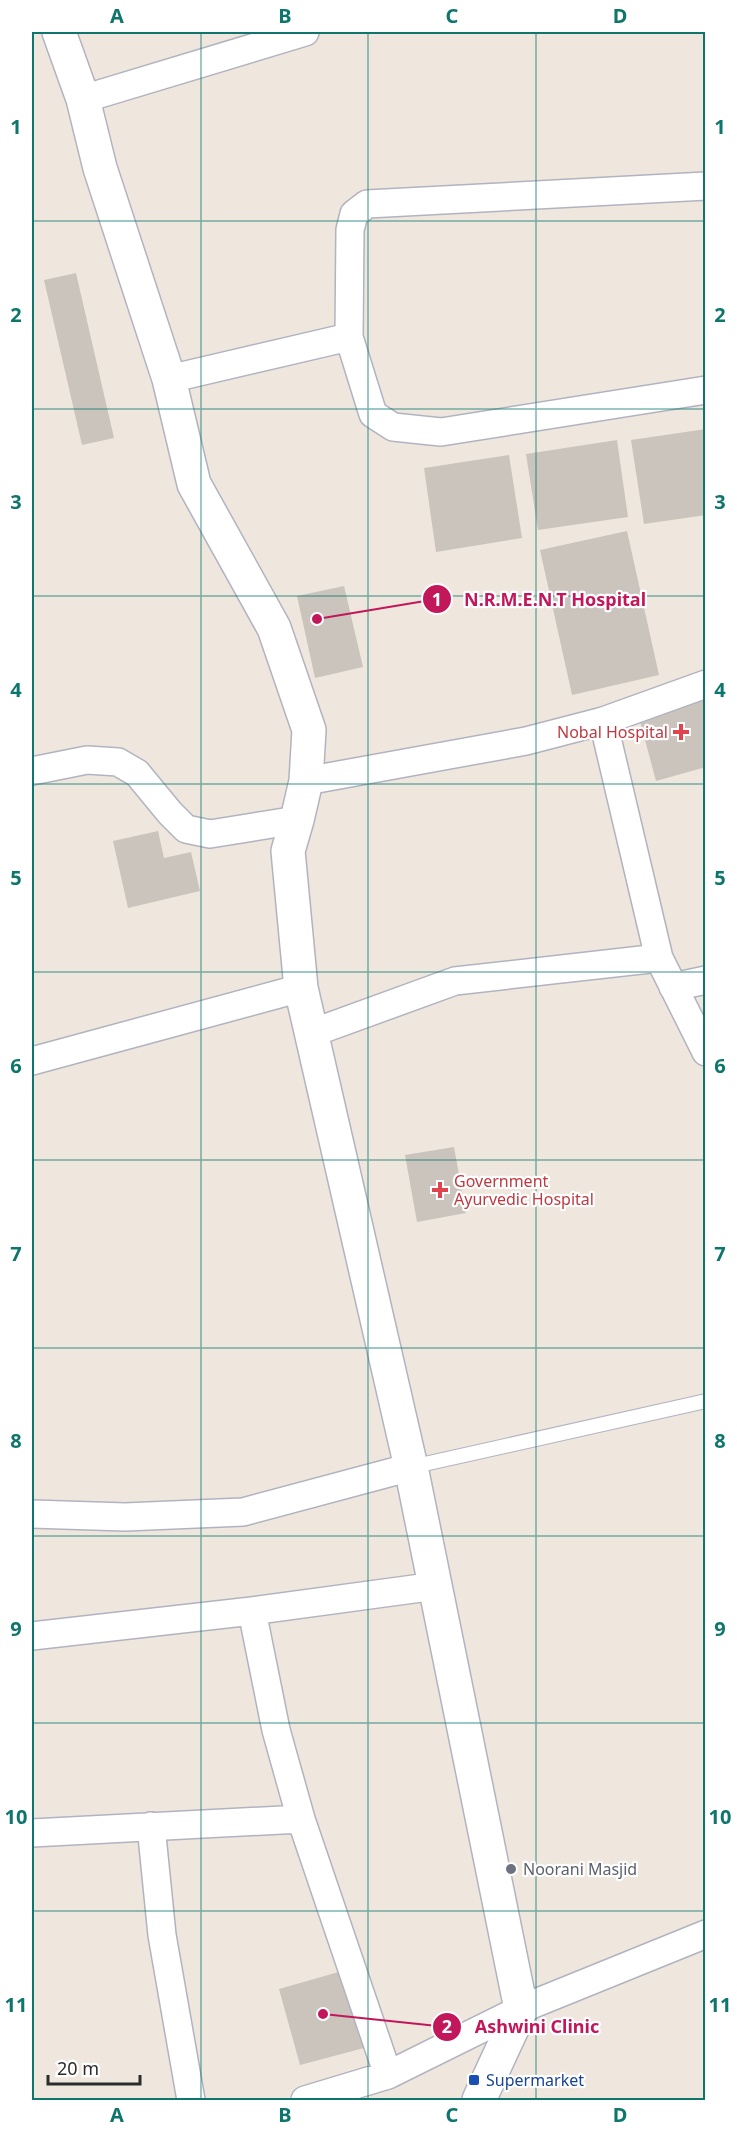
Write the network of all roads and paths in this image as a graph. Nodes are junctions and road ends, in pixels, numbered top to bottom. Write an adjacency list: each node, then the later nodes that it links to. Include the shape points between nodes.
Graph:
1 (59, 32): 3 (main road)
2 (305, 32): 3 (street)
3 (83, 99): 6 (main road, via 100,168)
4 (705, 186): 5 (street, via 366,204 354,214 350,230)
5 (349, 336): 6 (street); 7 (street, via 373,414 393,427 441,432)
6 (169, 379): 11 (main road, via 194,484 274,628 297,691 309,730)
7 (705, 390)
8 (705, 684): 9 (street)
9 (603, 721): 11 (street, via 526,741); 13 (street)
10 (32, 771): 12 (street, via 87,760 118,762 136,773 186,829 210,834)
11 (306, 781): 12 (main road)
12 (297, 820): 16 (main road, via 288,851)
13 (659, 958): 15 (street); 17 (street, via 455,981)
14 (705, 980): 15 (street)
15 (673, 987): 18 (street)
16 (301, 988): 17 (main road); 19 (street)
17 (312, 1034): 21 (main road)
18 (705, 1052)
19 (32, 1061)
20 (705, 1401): 21 (lane)
21 (411, 1467): 22 (street, via 243,1512 124,1517); 23 (main road)
22 (32, 1514)
23 (436, 1586): 24 (street); 30 (main road)
24 (252, 1611): 25 (street); 26 (street, via 276,1730)
25 (32, 1636)
26 (301, 1819): 27 (street); 31 (street)
27 (151, 1826): 28 (street); 32 (street, via 162,1935)
28 (32, 1833)
29 (705, 1934): 30 (street)
30 (520, 2009): 31 (street); 34 (main road)
31 (388, 2075): 33 (street)
32 (191, 2100)
33 (305, 2100)
34 (479, 2100)

